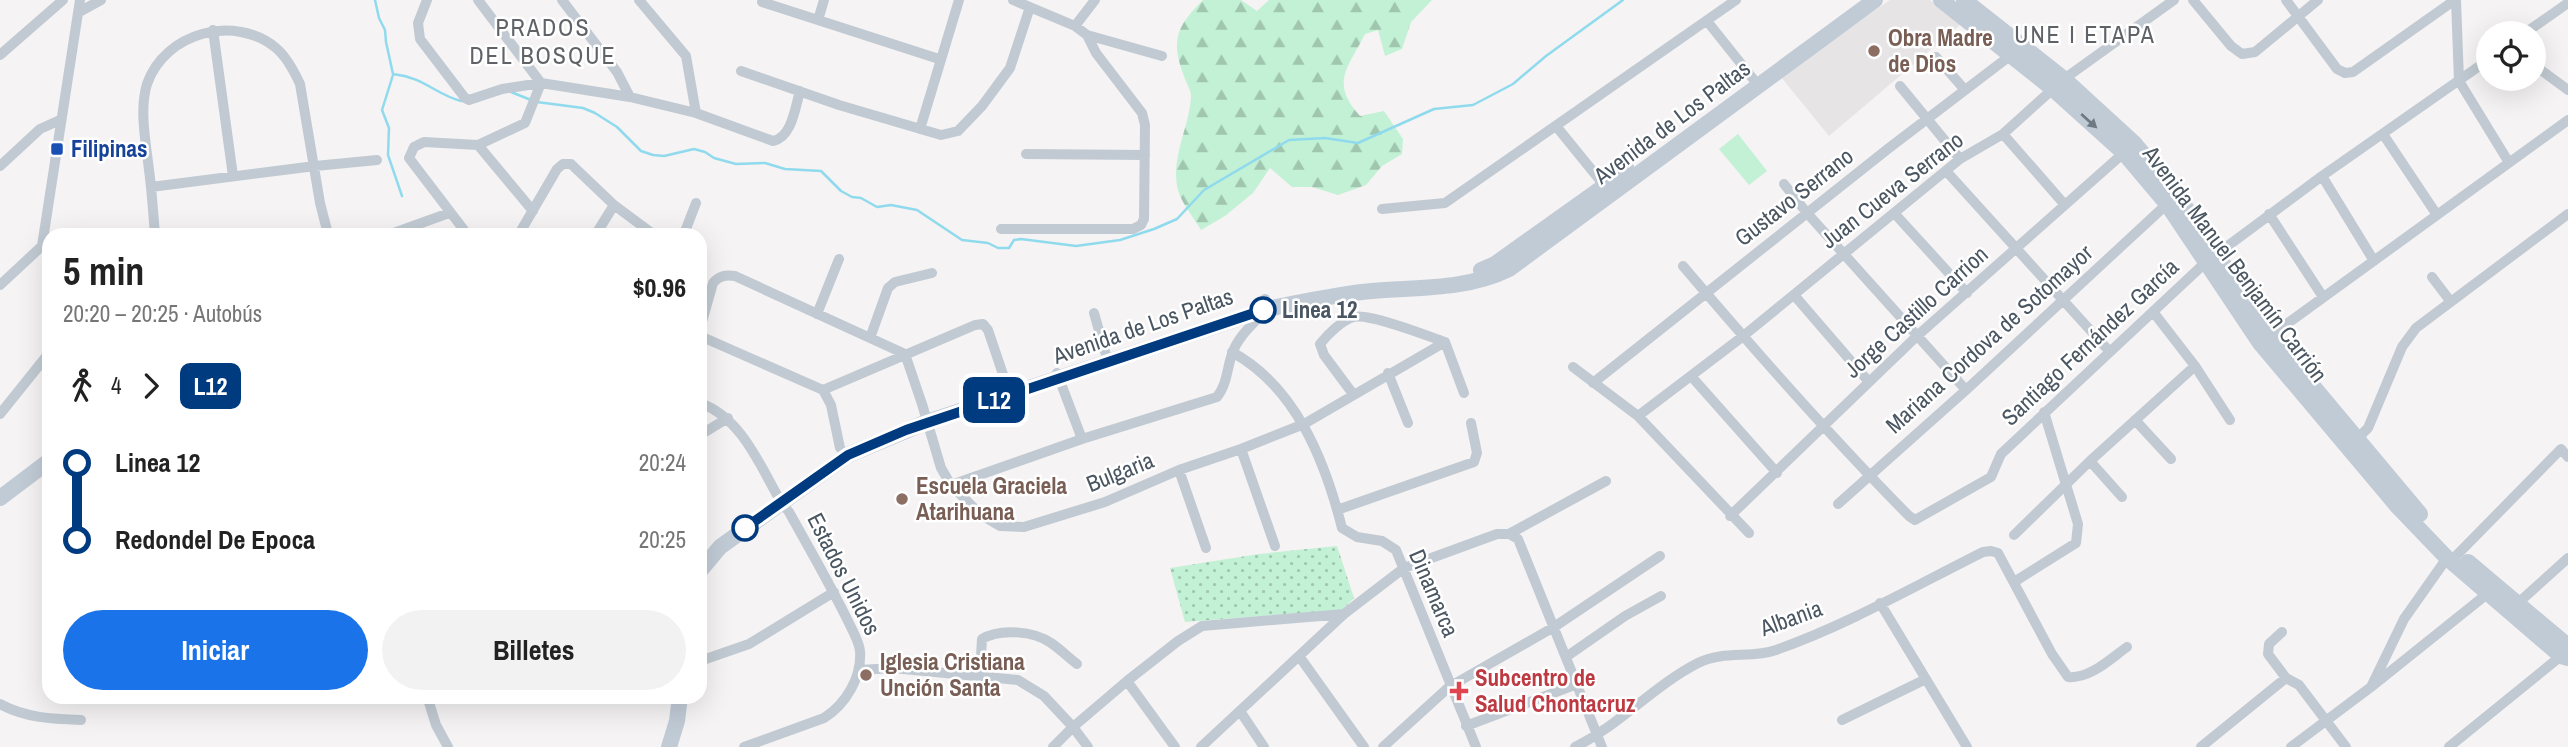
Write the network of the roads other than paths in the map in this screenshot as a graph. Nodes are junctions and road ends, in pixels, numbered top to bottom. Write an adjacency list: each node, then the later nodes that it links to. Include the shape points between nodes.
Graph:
1 (63, 0): 32 (street)
2 (101, 0): 22 (street)
3 (427, 0): 41 (street, via 418,23 420,39 465,98)
4 (478, 0): 41 (street)
5 (562, 0): 47 (street, via 617,72)
6 (639, 0): 48 (street, via 686,56)
7 (824, 0): 25 (street)
8 (958, 0): 35 (street)
9 (1013, 0): 23 (street)
10 (1095, 0): 28 (street)
11 (1737, 0): 26 (street)
12 (1941, 0): 31 (main road, Avenida Manuel Benjamín Carrión)
13 (1964, 0): 31 (main road, Avenida Manuel Benjamín Carrión)
14 (2174, 0): 42 (street, Juan Cueva Serrano)
15 (2193, 0): 24 (street, via 2242,54 2255,52)
16 (2286, 0): 24 (street)
17 (2318, 0): 24 (street)
18 (2456, 0): 24 (street, via 2353,72 2345,73 2337,69); 40 (street)
19 (762, 2): 25 (street)
20 (1863, 3): 39 (main road, Avenida de Los Paltas)
21 (2560, 4): 27 (street)
22 (79, 6): 49 (street)
23 (1030, 8): 28 (street); 53 (street, via 1010,68 982,106 958,131 941,135)
24 (2299, 16)
25 (818, 20): 35 (street)
26 (1707, 21): 39 (street); 52 (street)
27 (2539, 21)
28 (1075, 26): 30 (street)
29 (213, 30): 64 (street, via 250,34 278,49 292,66 300,84); 66 (street); 69 (street, via 176,45 147,84 144,122)
30 (1087, 36): 33 (street); 59 (street, via 1142,113)
31 (2017, 50): 42 (main road, Avenida Manuel Benjamín Carrión); 44 (street, Gustavo Serrano)
32 (0, 55)
33 (1162, 56)
34 (1936, 57): 44 (street)
35 (939, 59): 53 (street)
36 (2476, 69): 40 (street, Santiago Fernández García)
37 (741, 71): 46 (street)
38 (2546, 74): 45 (street)
39 (1756, 81): 70 (main road, Avenida de Los Paltas)
40 (2459, 81): 55 (street, Santiago Fernández García); 62 (street)
41 (541, 83): 47 (street); 56 (street, via 525,123)
42 (2058, 84): 54 (street, Juan Cueva Serrano); 57 (main road, Avenida Manuel Benjamín Carrión)
43 (1899, 86): 50 (street)
44 (1965, 90): 50 (street, Gustavo Serrano)
45 (2568, 90)
46 (800, 91): 48 (street, via 787,134 773,141); 53 (street)
47 (630, 97): 48 (street)
48 (696, 113)
49 (60, 120): 63 (street, via 40,129); 83 (street)
50 (1926, 120): 60 (street); 78 (street, Gustavo Serrano)
51 (2568, 120): 62 (street)
52 (1556, 126): 70 (street); 75 (street, via 1445,203)
53 (920, 129)
54 (2003, 134): 60 (street, Juan Cueva Serrano); 74 (street)
55 (2383, 134): 67 (street, Santiago Fernández García); 82 (street)
56 (478, 145): 76 (street); 77 (street, via 425,142 414,147 410,158)
57 (2129, 148): 72 (main road, Avenida Manuel Benjamín Carrión); 74 (street, Jorge Castillo Carrion); 96 (main road, Avenida Manuel Benjamín Carrión, via 2178,196)
58 (1026, 154): 59 (street)
59 (1145, 155): 92 (street, via 1141,225 1133,229)
60 (1961, 159): 65 (street, Juan Cueva Serrano)
61 (377, 160): 64 (street)
62 (2508, 161): 82 (street)
63 (0, 166)
64 (315, 166): 66 (street); 85 (street)
65 (1947, 172): 79 (street, Juan Cueva Serrano); 93 (street)
66 (233, 176): 69 (street)
67 (2322, 176): 80 (street, Santiago Fernández García); 98 (street)
68 (1784, 184): 78 (street)
69 (151, 187): 84 (street)
70 (1608, 191): 110 (main road, Avenida de Los Paltas, via 1477,272 1324,287)
71 (696, 203): 91 (street)
72 (2167, 204): 96 (main road, Avenida Manuel Benjamín Carrión); 107 (street, Mariana Cordova de Sotomayor)
73 (614, 205): 76 (street, via 578,169 563,164); 89 (street); 90 (street)
74 (2064, 205): 93 (street, Jorge Castillo Carrion)
75 (1382, 209)
76 (533, 211): 88 (street)
77 (449, 213): 86 (street); 87 (street)
78 (1807, 213): 95 (street); 103 (street, Gustavo Serrano)
79 (1895, 214): 95 (street, Juan Cueva Serrano); 104 (street)
80 (2269, 214): 96 (street, Santiago Fernández García); 106 (street)
81 (2568, 214): 108 (street)
82 (2437, 215): 98 (street)
83 (48, 228)
84 (154, 228)
85 (326, 228)
86 (408, 228)
87 (462, 228)
88 (523, 228)
89 (600, 228)
90 (645, 228)
91 (686, 228)
92 (1001, 229)
93 (2017, 248): 104 (street, Jorge Castillo Carrion); 107 (street)
94 (42, 250): 102 (street)
95 (1844, 254): 105 (street, Juan Cueva Serrano); 115 (street)
96 (2211, 258): 112 (street, Santiago Fernández García); 118 (main road, Avenida Manuel Benjamín Carrión)
97 (839, 259): 113 (street)
98 (2374, 261): 106 (street)
99 (1683, 266): 103 (street)
100 (932, 273): 116 (street, via 888,288)
101 (2432, 277): 108 (street)
102 (0, 285)
103 (1706, 293): 114 (street); 131 (street, Gustavo Serrano)
104 (1967, 293): 115 (street, Jorge Castillo Carrion)
105 (1794, 295): 114 (street, Juan Cueva Serrano); 130 (street)
106 (2323, 297): 118 (street)
107 (2063, 300): 121 (street); 133 (street, Mariana Cordova de Sotomayor)
108 (2451, 302): 151 (street, via 2416,328 2402,347 2368,428)
109 (707, 304): 113 (street, via 713,283 725,275)
110 (1266, 304): 120 (street); 123 (main road, Avenida de Los Paltas)
111 (1094, 313): 123 (street)
112 (2154, 313): 121 (street, Santiago Fernández García); 125 (street)
113 (817, 314): 116 (street)
114 (1742, 337): 129 (street, Juan Cueva Serrano); 148 (street)
115 (1917, 337): 130 (street, Jorge Castillo Carrion); 133 (street)
116 (870, 338): 122 (street)
117 (707, 339): 132 (street)
118 (2266, 339): 151 (main road, Avenida Manuel Benjamín Carrión); 178 (main road, Avenida Manuel Benjamín Carrión, via 2398,507)
119 (1444, 342): 127 (street, Bulgaria); 135 (street); 136 (street, via 1354,317 1320,344)
120 (1233, 352): 147 (street, Dinamarca, via 1268,377); 150 (street, via 1217,397)
121 (2110, 352): 138 (street, Santiago Fernández García)
122 (905, 354): 132 (street); 134 (street, via 983,324); 141 (street, Bulgaria)
123 (1107, 358): 128 (main road, Avenida de Los Paltas)
124 (42, 362): 139 (street)
125 (2195, 366): 143 (street); 144 (street)
126 (1573, 367): 131 (street)
127 (1388, 373): 136 (street, Bulgaria); 145 (street)
128 (1057, 375): 134 (main road, Avenida de Los Paltas); 150 (street)
129 (1691, 376): 140 (street, Juan Cueva Serrano); 159 (street)
130 (1869, 382): 148 (street, Jorge Castillo Carrion)
131 (1593, 383): 140 (street)
132 (823, 390): 152 (street)
133 (1966, 390): 160 (street, Mariana Cordova de Sotomayor)
134 (1009, 391): 141 (main road, Avenida de Los Paltas)
135 (1464, 393)
136 (1353, 394): 147 (street, Bulgaria)
137 (707, 406): 142 (street, Estados Unidos)
138 (2044, 412): 160 (street, Santiago Fernández García, via 2001,454 1991,477 1915,520); 163 (street)
139 (0, 414)
140 (1638, 416): 169 (street)
141 (926, 417): 152 (main road, Avenida de Los Paltas); 162 (street, Bulgaria, via 941,468); 166 (main road, Avenida de Los Paltas, via 848,455)
142 (728, 418): 149 (street); 166 (street, Estados Unidos)
143 (2230, 420)
144 (2135, 421): 155 (street); 156 (street)
145 (1408, 423)
146 (1471, 423): 168 (street, via 1478,453 1474,462)
147 (1304, 424): 153 (street, Bulgaria); 168 (street, Dinamarca)
148 (1823, 427): 159 (street, Jorge Castillo Carrion); 160 (street)
149 (707, 431)
150 (1082, 439): 162 (street)
151 (2357, 439): 178 (main road, Avenida Manuel Benjamín Carrión)
152 (840, 448): 166 (main road, Avenida de Los Paltas, via 784,492)
153 (1241, 449): 158 (street, Bulgaria); 173 (street)
154 (2564, 453): 178 (street)
155 (2171, 459)
156 (2090, 461): 163 (street); 164 (street)
157 (42, 466): 165 (main road)
158 (1179, 470): 162 (street, Bulgaria, via 1105,502 1024,527 1000,526 981,515); 176 (street)
159 (1777, 472): 169 (street, Jorge Castillo Carrion)
160 (1868, 475): 167 (street, Mariana Cordova de Sotomayor)
161 (1606, 481): 171 (street)
162 (951, 485)
163 (2066, 486): 172 (street); 182 (street, via 2078,524 2076,543)
164 (2122, 497)
165 (0, 498)
166 (780, 502): 174 (main road, Avenida de Los Paltas); 183 (street, Estados Unidos)
167 (1838, 504)
168 (1338, 510): 181 (street, Dinamarca, via 1342,528 1396,550)
169 (1730, 516): 170 (street)
170 (1749, 533)
171 (1509, 534): 181 (street, via 1497,534); 189 (street, via 1518,539)
172 (2014, 535)
173 (1275, 546)
174 (720, 547): 175 (main road); 180 (main road, Avenida de Los Paltas)
175 (707, 548)
176 (1206, 548)
177 (1660, 556): 189 (street)
178 (2451, 557): 184 (main road, Avenida Manuel Benjamín Carrión); 187 (main road, Avenida Manuel Benjamín Carrión); 204 (street, via 2404,619)
179 (2567, 560): 187 (street)
180 (707, 563)
181 (1404, 568): 188 (street); 203 (street, Dinamarca)
182 (2014, 582): 186 (street, Albania, via 1998,553 1983,552); 191 (street, Albania, via 2068,677 2095,670)
183 (834, 592): 195 (street, via 749,644); 197 (street, Estados Unidos, via 860,647)
184 (2487, 594): 192 (main road, Avenida Manuel Benjamín Carrión); 204 (street)
185 (1661, 596): 194 (street)
186 (1880, 603): 200 (street); 214 (street, Albania, via 1773,651 1713,656 1698,663 1670,679)
187 (2518, 604): 192 (main road, Avenida Manuel Benjamín Carrión)
188 (1344, 614): 193 (street); 201 (street, via 1202,626)
189 (1554, 627): 194 (street); 203 (street)
190 (2282, 632): 199 (street, via 2269,644 2268,654)
191 (2127, 647)
192 (2566, 653): 232 (street)
193 (1298, 656): 208 (street); 223 (street)
194 (1566, 657): 202 (street)
195 (707, 659)
196 (1077, 664): 198 (street, via 1049,641 1025,633 1003,633 982,639)
197 (860, 670): 198 (street, Estados Unidos); 217 (street, via 834,712)
198 (980, 675): 213 (street, Estados Unidos, via 1018,680 1044,696)
199 (2286, 678): 211 (street, via 2299,685); 229 (street)
200 (1926, 679): 210 (street); 228 (street)
201 (1127, 681): 213 (street); 220 (street)
202 (1577, 684): 212 (street); 214 (street)
203 (1449, 687): 212 (street, Dinamarca); 224 (street)
204 (2371, 687): 211 (street)
205 (0, 704): 209 (street, via 41,718)
206 (429, 704): 215 (street)
207 (679, 704): 216 (main road)
208 (1240, 711): 221 (street); 222 (street)
209 (81, 720)
210 (1842, 720)
211 (2326, 720): 230 (street); 231 (street)
212 (1466, 726): 225 (street, Dinamarca)
213 (1073, 727): 218 (street); 219 (street, Estados Unidos)
214 (1598, 736): 226 (street, Albania); 227 (street)
215 (449, 747)
216 (669, 747)
217 (744, 747)
218 (1053, 747)
219 (1088, 747)
220 (1175, 747)
221 (1201, 747)
222 (1264, 747)
223 (1364, 747)
224 (1383, 747)
225 (1476, 747)
226 (1575, 747)
227 (1602, 747)
228 (1967, 747)
229 (2201, 747)
230 (2291, 747)
231 (2346, 747)
232 (2449, 747)

